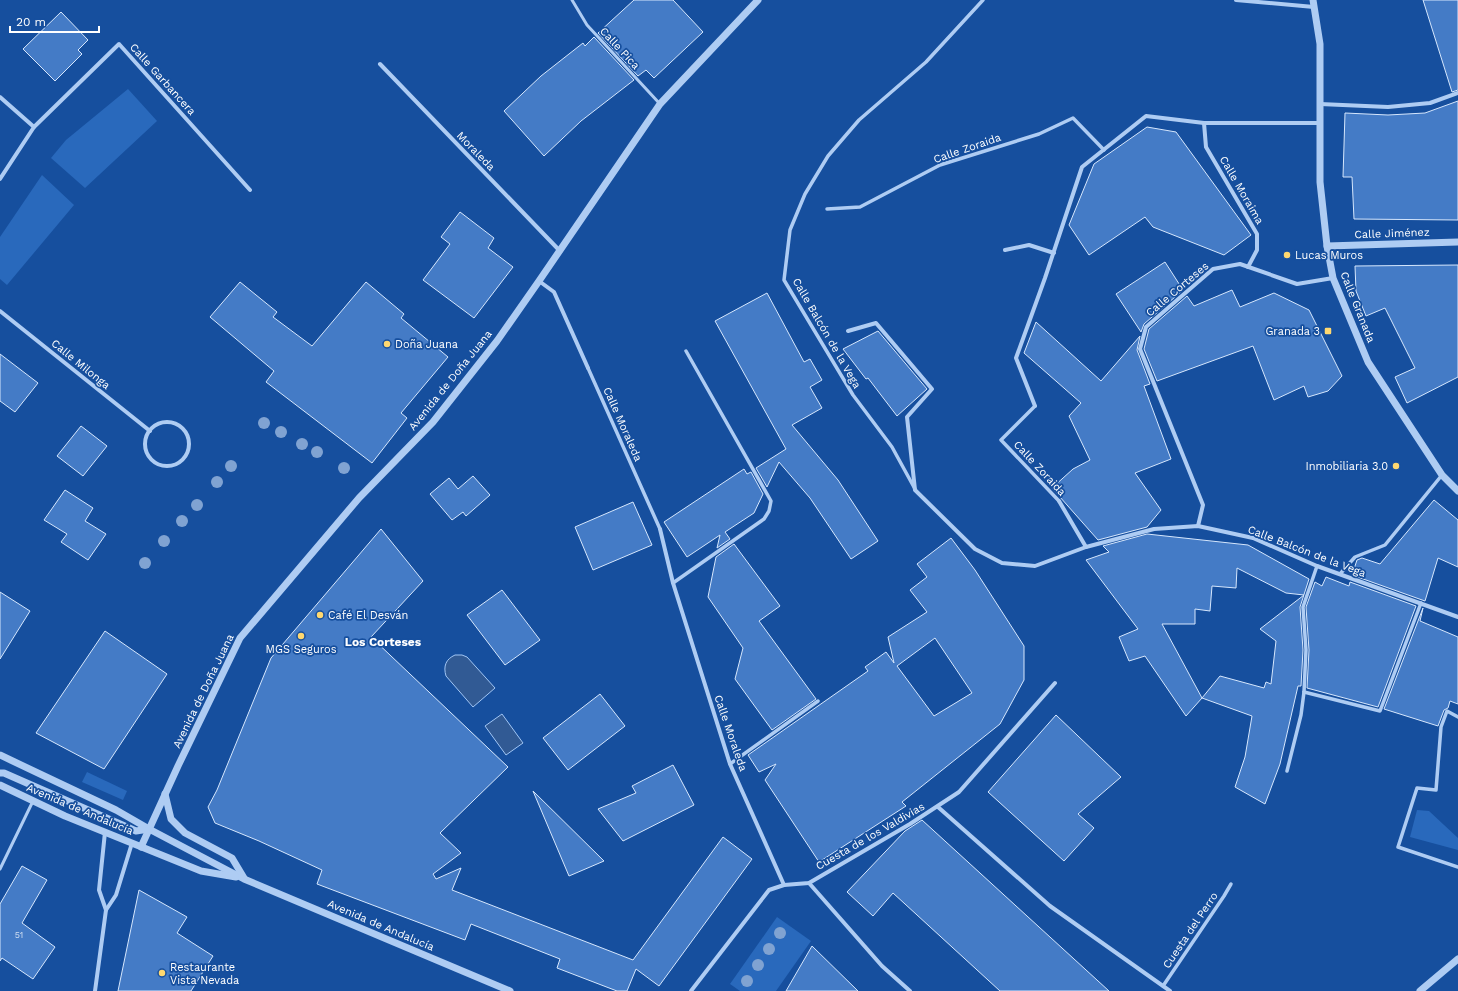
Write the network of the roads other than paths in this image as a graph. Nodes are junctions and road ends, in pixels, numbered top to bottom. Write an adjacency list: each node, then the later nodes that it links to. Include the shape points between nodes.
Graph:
1 (572, 0): 9 (lane, Calle Pica, via 587,25)
2 (758, 0): 9 (street, Avenida de Doña Juana)
3 (983, 0): 33 (street, Calle Balcón de la Vega, via 926,62 859,120 828,156 805,194 790,230 784,280 853,395 892,447)
4 (1236, 0): 5 (street, Calle Granada)
5 (1314, 3): 10 (street, Calle Granada, via 1320,44)
6 (380, 64): 20 (street, Moraleda)
7 (1458, 93): 10 (street, via 1430,103 1388,106)
8 (0, 97): 13 (street)
9 (660, 104): 20 (street, Avenida de Doña Juana)
10 (1320, 104): 12 (street, Calle Granada)
11 (1204, 123): 12 (street, Calle Zoraida); 14 (street, Calle Zoraida, via 1146,116); 23 (street, Calle Moraima, via 1206,147 1257,234 1257,250)
12 (1320, 123): 19 (street, Calle Granada, via 1320,182)
13 (34, 127): 15 (street, Calle Garbancera); 16 (street, Calle Garbancera, via 119,44)
14 (1104, 150): 17 (street, Calle Zoraida, via 1073,118 1039,134 940,165 860,208); 22 (street, Calle Zoraida, via 1082,167)
15 (0, 178)
16 (250, 190)
17 (827, 209)
18 (1458, 242): 19 (street, Calle Jiménez)
19 (1327, 246): 24 (street, Calle Granada)
20 (559, 250): 25 (street, Avenida de Doña Juana)
21 (1005, 250): 22 (street, via 1029,245)
22 (1054, 253): 30 (street, Calle Zoraida, via 1016,358)
23 (1248, 267): 24 (street, Calle Corteses, via 1297,284); 36 (street, Calle Corteses, via 1240,264 1213,268 1146,327 1140,349 1203,505)
24 (1333, 278): 32 (street, Calle Granada, via 1368,362)
25 (539, 281): 29 (street, Calle Moraleda, via 554,292); 53 (street, Avenida de Doña Juana, via 497,341 433,422 359,498 240,638)
26 (0, 311): 31 (street, Calle Milonga)
27 (848, 331): 33 (street, Calle Balcón de la Vega, via 876,323 932,389 907,417)
28 (686, 351): 41 (street, via 771,501 764,519)
29 (588, 368): 37 (street, Calle Moraleda)
30 (1035, 406): 35 (street, Calle Zoraida, via 1001,440)
31 (150, 430): 31 (street, via 146,450 153,461 173,466 184,458 188,451 188,436 178,425 163,423)
32 (1442, 475): 34 (street, Calle Granada); 40 (street, via 1385,545 1355,557)
33 (915, 490): 38 (street, Calle Balcón de la Vega, via 975,549 1002,562 1035,566)
34 (1458, 491)
35 (1059, 501): 38 (street, Calle Zoraida)
36 (1198, 526): 38 (street, Calle Balcón de la Vega, via 1154,529); 39 (street, Calle Balcón de la Vega, via 1253,538)
37 (660, 529): 41 (street, Calle Moraleda)
38 (1086, 547)
39 (1317, 566): 40 (street, Calle Balcón de la Vega); 45 (street, via 1303,607 1306,650)
40 (1340, 574): 42 (street, Calle Balcón de la Vega)
41 (673, 583): 49 (street, Calle Moraleda)
42 (1421, 603): 43 (street, Calle Balcón de la Vega); 45 (street, via 1380,711)
43 (1458, 617)
44 (1055, 683): 55 (street, Cuesta de los Valdivias, via 959,792)
45 (1304, 692): 50 (street)
46 (818, 701): 49 (street)
47 (1458, 717): 60 (street, via 1447,711 1441,728 1436,790 1417,788 1398,847)
48 (0, 755): 56 (street, Avenida de Andalucía, via 116,810)
49 (730, 764): 65 (street, Calle Moraleda)
50 (1287, 771)
51 (0, 773): 56 (street, Avenida de Andalucía, via 136,831)
52 (0, 786): 54 (street, Avenida de Andalucía)
53 (165, 794): 56 (street, Avenida de Doña Juana); 62 (street, via 171,819 185,833 232,858)
54 (33, 801): 57 (street, Avenida de Andalucía); 61 (lane)
55 (938, 807): 63 (street, Cuesta de los Valdivias); 68 (street, via 1050,906)
56 (149, 829): 59 (street, Avenida de Doña Juana); 62 (street, Avenida de Andalucía)
57 (105, 832): 58 (street, Avenida de Andalucía); 66 (street, via 99,890)
58 (132, 843): 59 (street, Avenida de Andalucía); 66 (street, via 116,895)
59 (142, 847): 62 (street, Avenida de Andalucía, via 201,871)
60 (1458, 867)
61 (0, 869)
62 (244, 879): 70 (street, Avenida de Andalucía)
63 (809, 883): 65 (street, Cuesta de los Valdivias); 72 (street, via 882,966)
64 (1231, 884): 68 (street, Cuesta del Perro)
65 (784, 885): 71 (street, Cuesta de los Valdivias, via 769,890)
66 (106, 910): 69 (street)
67 (1458, 959): 74 (street)
68 (1163, 986): 73 (street)
69 (95, 991)
70 (510, 991)
71 (691, 991)
72 (910, 991)
73 (1170, 991)
74 (1420, 991)

